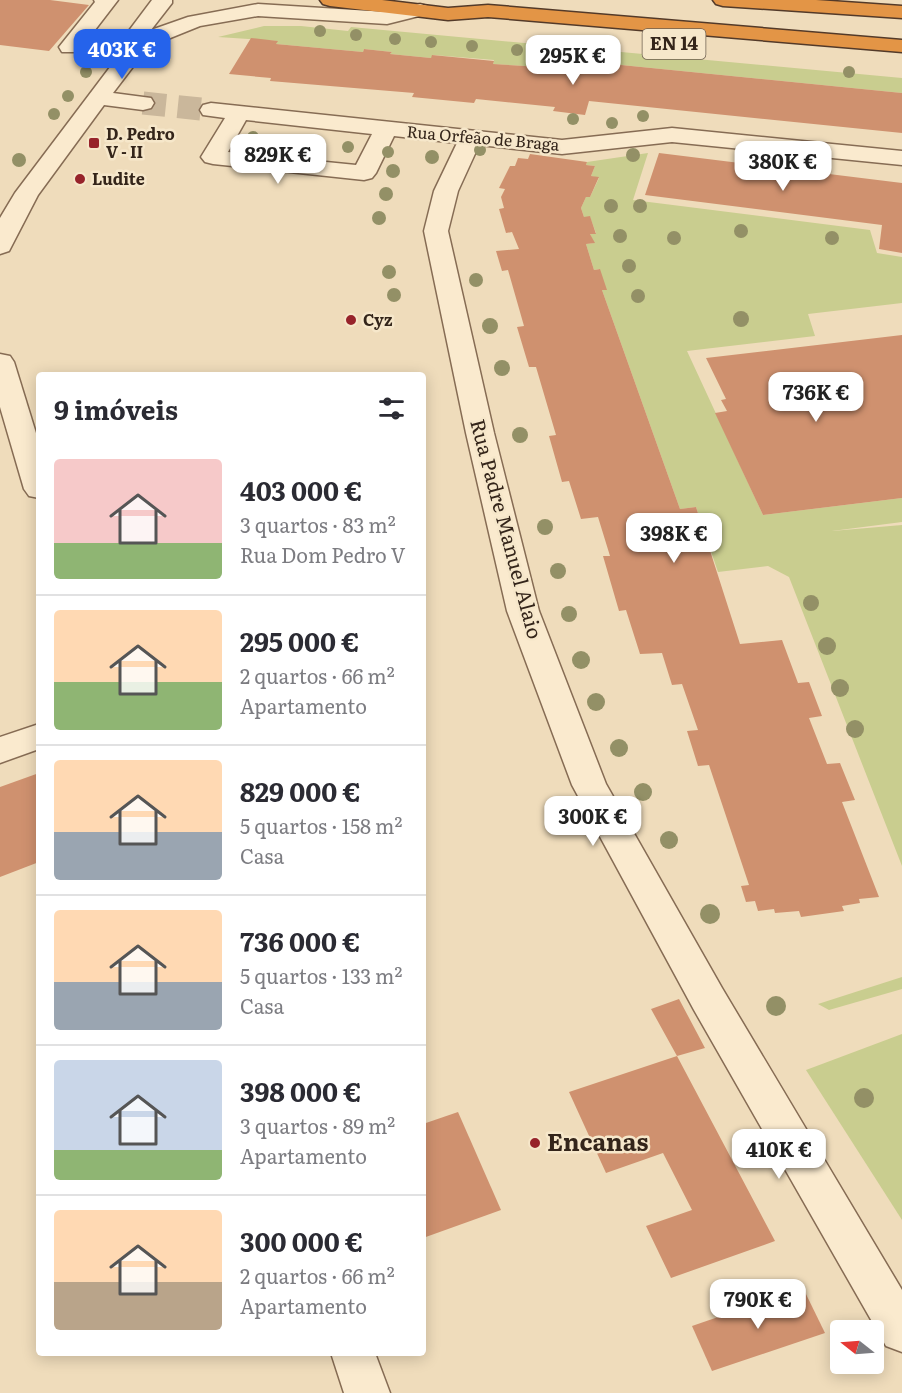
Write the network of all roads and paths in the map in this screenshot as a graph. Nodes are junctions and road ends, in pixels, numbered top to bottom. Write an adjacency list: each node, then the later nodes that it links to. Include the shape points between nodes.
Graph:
1 (104, 0): 13 (street, via 108,0)
2 (162, 0): 11 (street, via 140,32)
3 (330, 0): 7 (highway, EN 14)
4 (564, 0): 10 (highway)
5 (723, 0): 6 (highway)
6 (746, 1): 8 (highway)
7 (420, 10): 9 (highway, EN 14); 11 (street, via 387,18 258,9 195,21)
8 (902, 12)
9 (448, 14): 12 (highway, via 488,11); 14 (highway, EN 14, via 485,26)
10 (902, 30)
11 (140, 42): 15 (street)
12 (902, 46)
13 (70, 47)
14 (902, 62)
15 (97, 98): 16 (street); 23 (street)
16 (143, 103)
17 (211, 110): 18 (street, Rua Orfeão de Braga)
18 (238, 113): 19 (street, Rua Orfeão de Braga); 19 (street, Rua Orfeão de Braga, via 213,157 364,173)
19 (386, 129): 20 (street, Rua Orfeão de Braga)
20 (471, 137): 21 (street, Rua Orfeão de Braga, via 562,147 672,135); 29 (street, Rua Padre Manuel Alaio, via 446,190 436,231 523,611 589,785 708,999)
21 (902, 158)
22 (0, 190): 23 (street)
23 (27, 193): 24 (street, via 6,227)
24 (0, 246)
25 (0, 362): 26 (street)
26 (36, 479)
27 (36, 737): 28 (street)
28 (0, 750)
29 (902, 1331)
30 (354, 1356): 31 (street)
31 (367, 1393)

